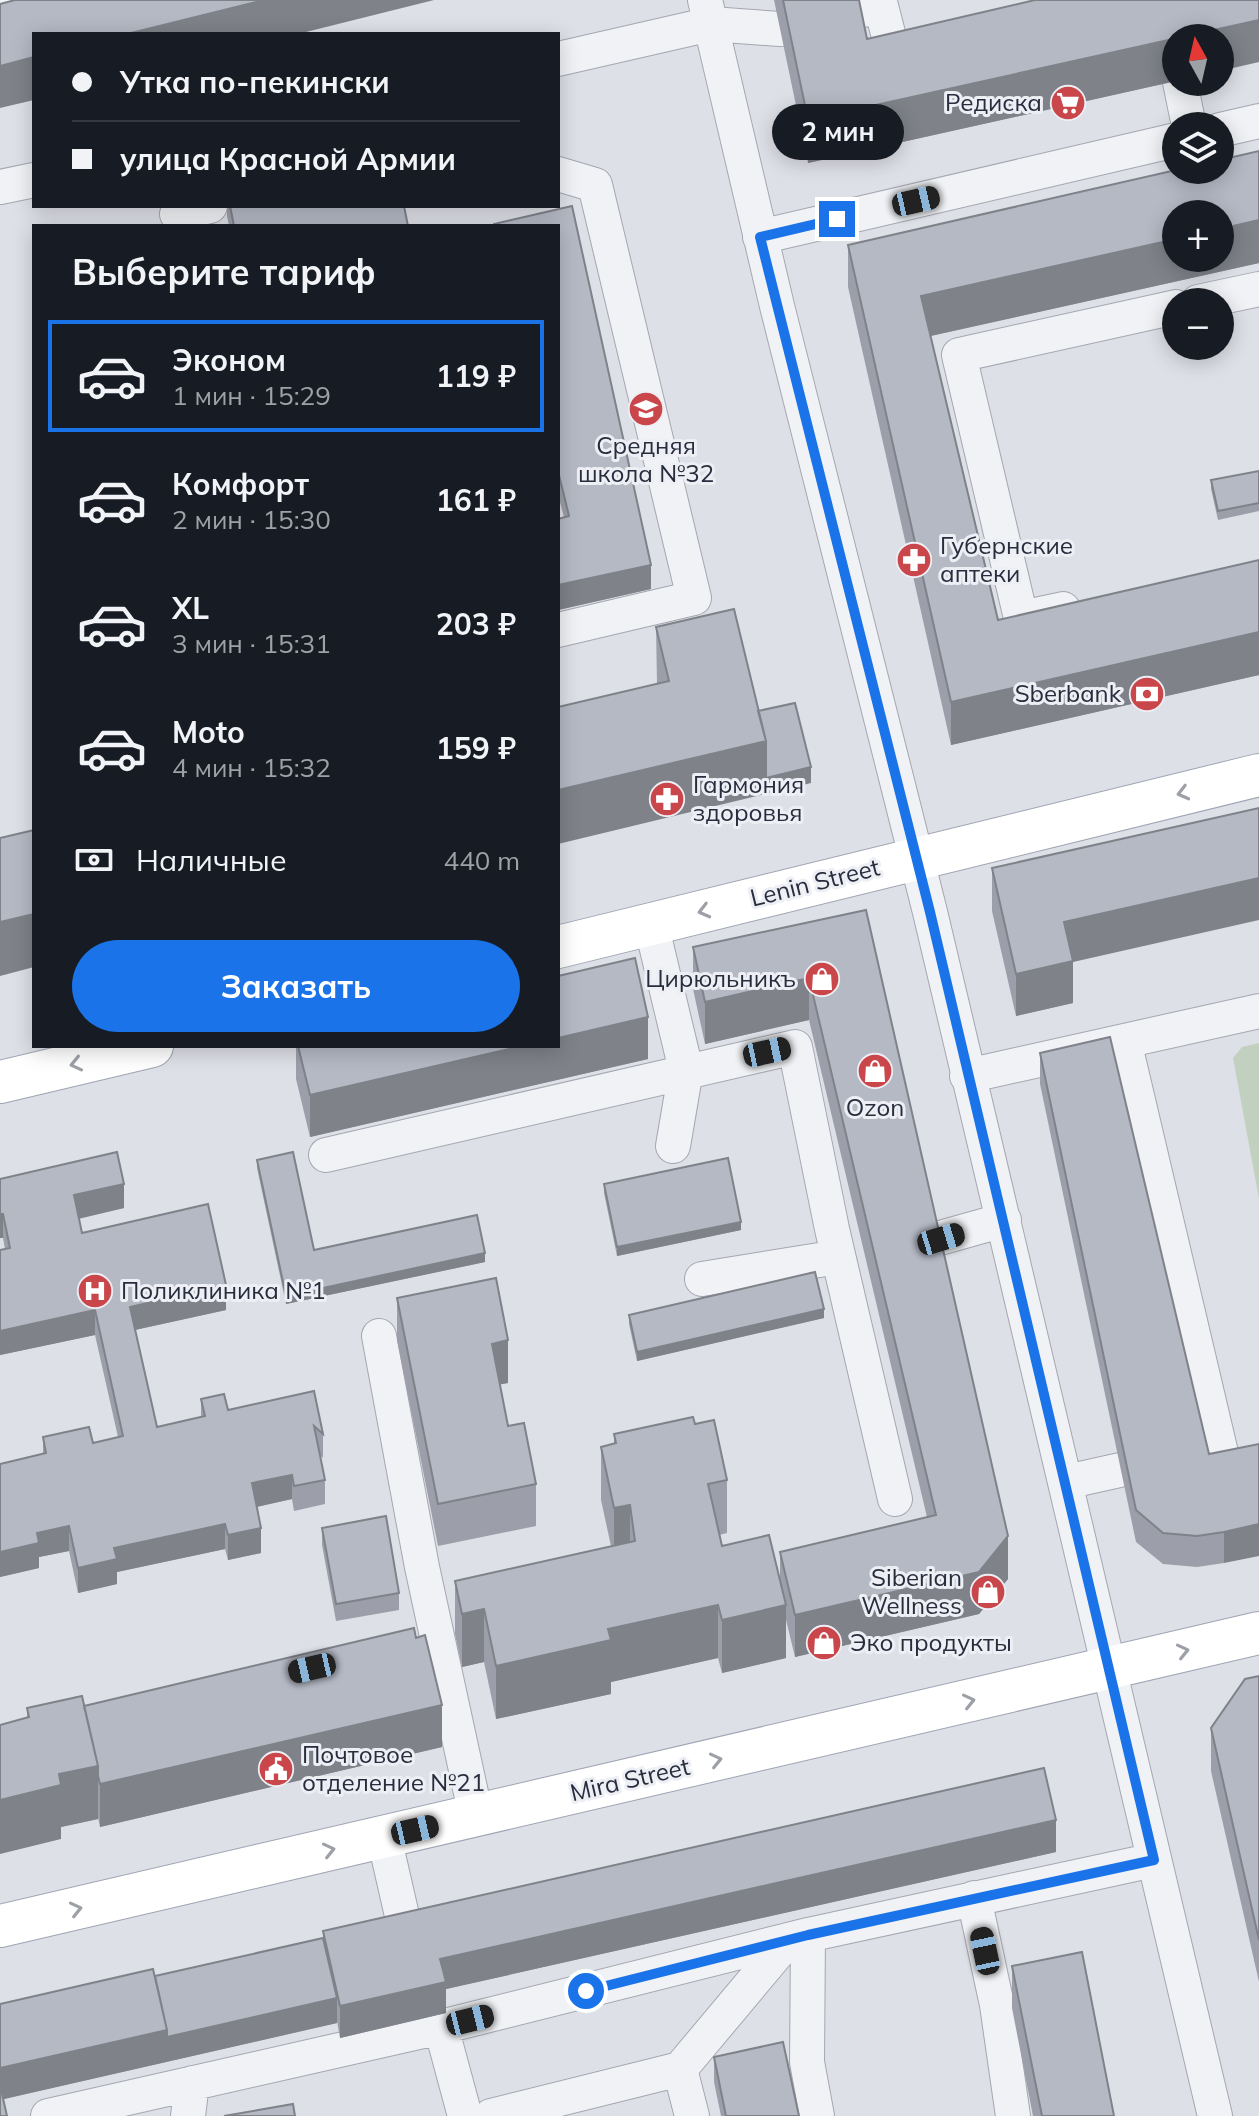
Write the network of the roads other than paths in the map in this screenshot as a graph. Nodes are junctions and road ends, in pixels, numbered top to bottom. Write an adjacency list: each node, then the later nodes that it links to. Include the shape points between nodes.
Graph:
1 (10, 0): 2 (street)
2 (0, 2)
3 (872, 6): 6 (street, via 893,53)
4 (708, 12): 5 (street); 7 (street); 16 (street)
5 (780, 29)
6 (956, 39)
7 (560, 58)
8 (1259, 121): 9 (street)
9 (1234, 127)
10 (1162, 144): 16 (street, via 945,208)
11 (560, 175): 21 (street, via 595,185 694,598)
12 (32, 180): 13 (street)
13 (0, 187)
14 (203, 208): 15 (street)
15 (178, 215)
16 (760, 237): 23 (street)
17 (1259, 289): 18 (street)
18 (1234, 294)
19 (1162, 309): 20 (street, via 976,338 959,355 1021,618)
20 (1095, 603)
21 (560, 630)
22 (1259, 775): 23 (main road, Lenin Street, one-way to 23)
23 (915, 857): 24 (main road, Lenin Street, one-way to 24); 30 (street)
24 (651, 924): 25 (main road, Lenin Street); 29 (street)
25 (560, 947)
26 (1259, 1011): 27 (street)
27 (1124, 1041): 30 (street); 39 (street)
28 (144, 1048): 31 (main road, one-way to 31)
29 (686, 1070): 32 (street); 33 (street); 36 (street, via 795,1047)
30 (967, 1076): 34 (street)
31 (0, 1082)
32 (673, 1146)
33 (326, 1155)
34 (1004, 1220): 35 (street); 41 (street)
35 (929, 1241)
36 (838, 1257): 37 (street); 42 (street)
37 (702, 1279)
38 (379, 1336): 44 (street)
39 (1223, 1453)
40 (1120, 1470): 41 (street)
41 (1066, 1482): 46 (street)
42 (895, 1499)
43 (1259, 1633): 46 (main road, Mira Street, one-way to 43)
44 (439, 1638): 45 (street); 47 (street)
45 (406, 1647)
46 (1108, 1669): 47 (main road, Mira Street, one-way to 46); 49 (street)
47 (476, 1816): 48 (main road, Mira Street)
48 (384, 1837): 51 (main road, Mira Street, one-way to 48); 53 (street)
49 (1154, 1860): 50 (street); 63 (street)
50 (974, 1898): 52 (street); 62 (street)
51 (0, 1926)
52 (798, 1937): 54 (street); 55 (street); 61 (street, via 807,2062)
53 (408, 1942)
54 (434, 2022): 56 (street); 58 (street)
55 (680, 2069): 59 (street); 60 (street)
56 (190, 2100): 57 (street)
57 (48, 2116)
58 (465, 2116)
59 (491, 2116)
60 (692, 2116)
61 (817, 2116)
62 (1013, 2116)
63 (1215, 2116)

